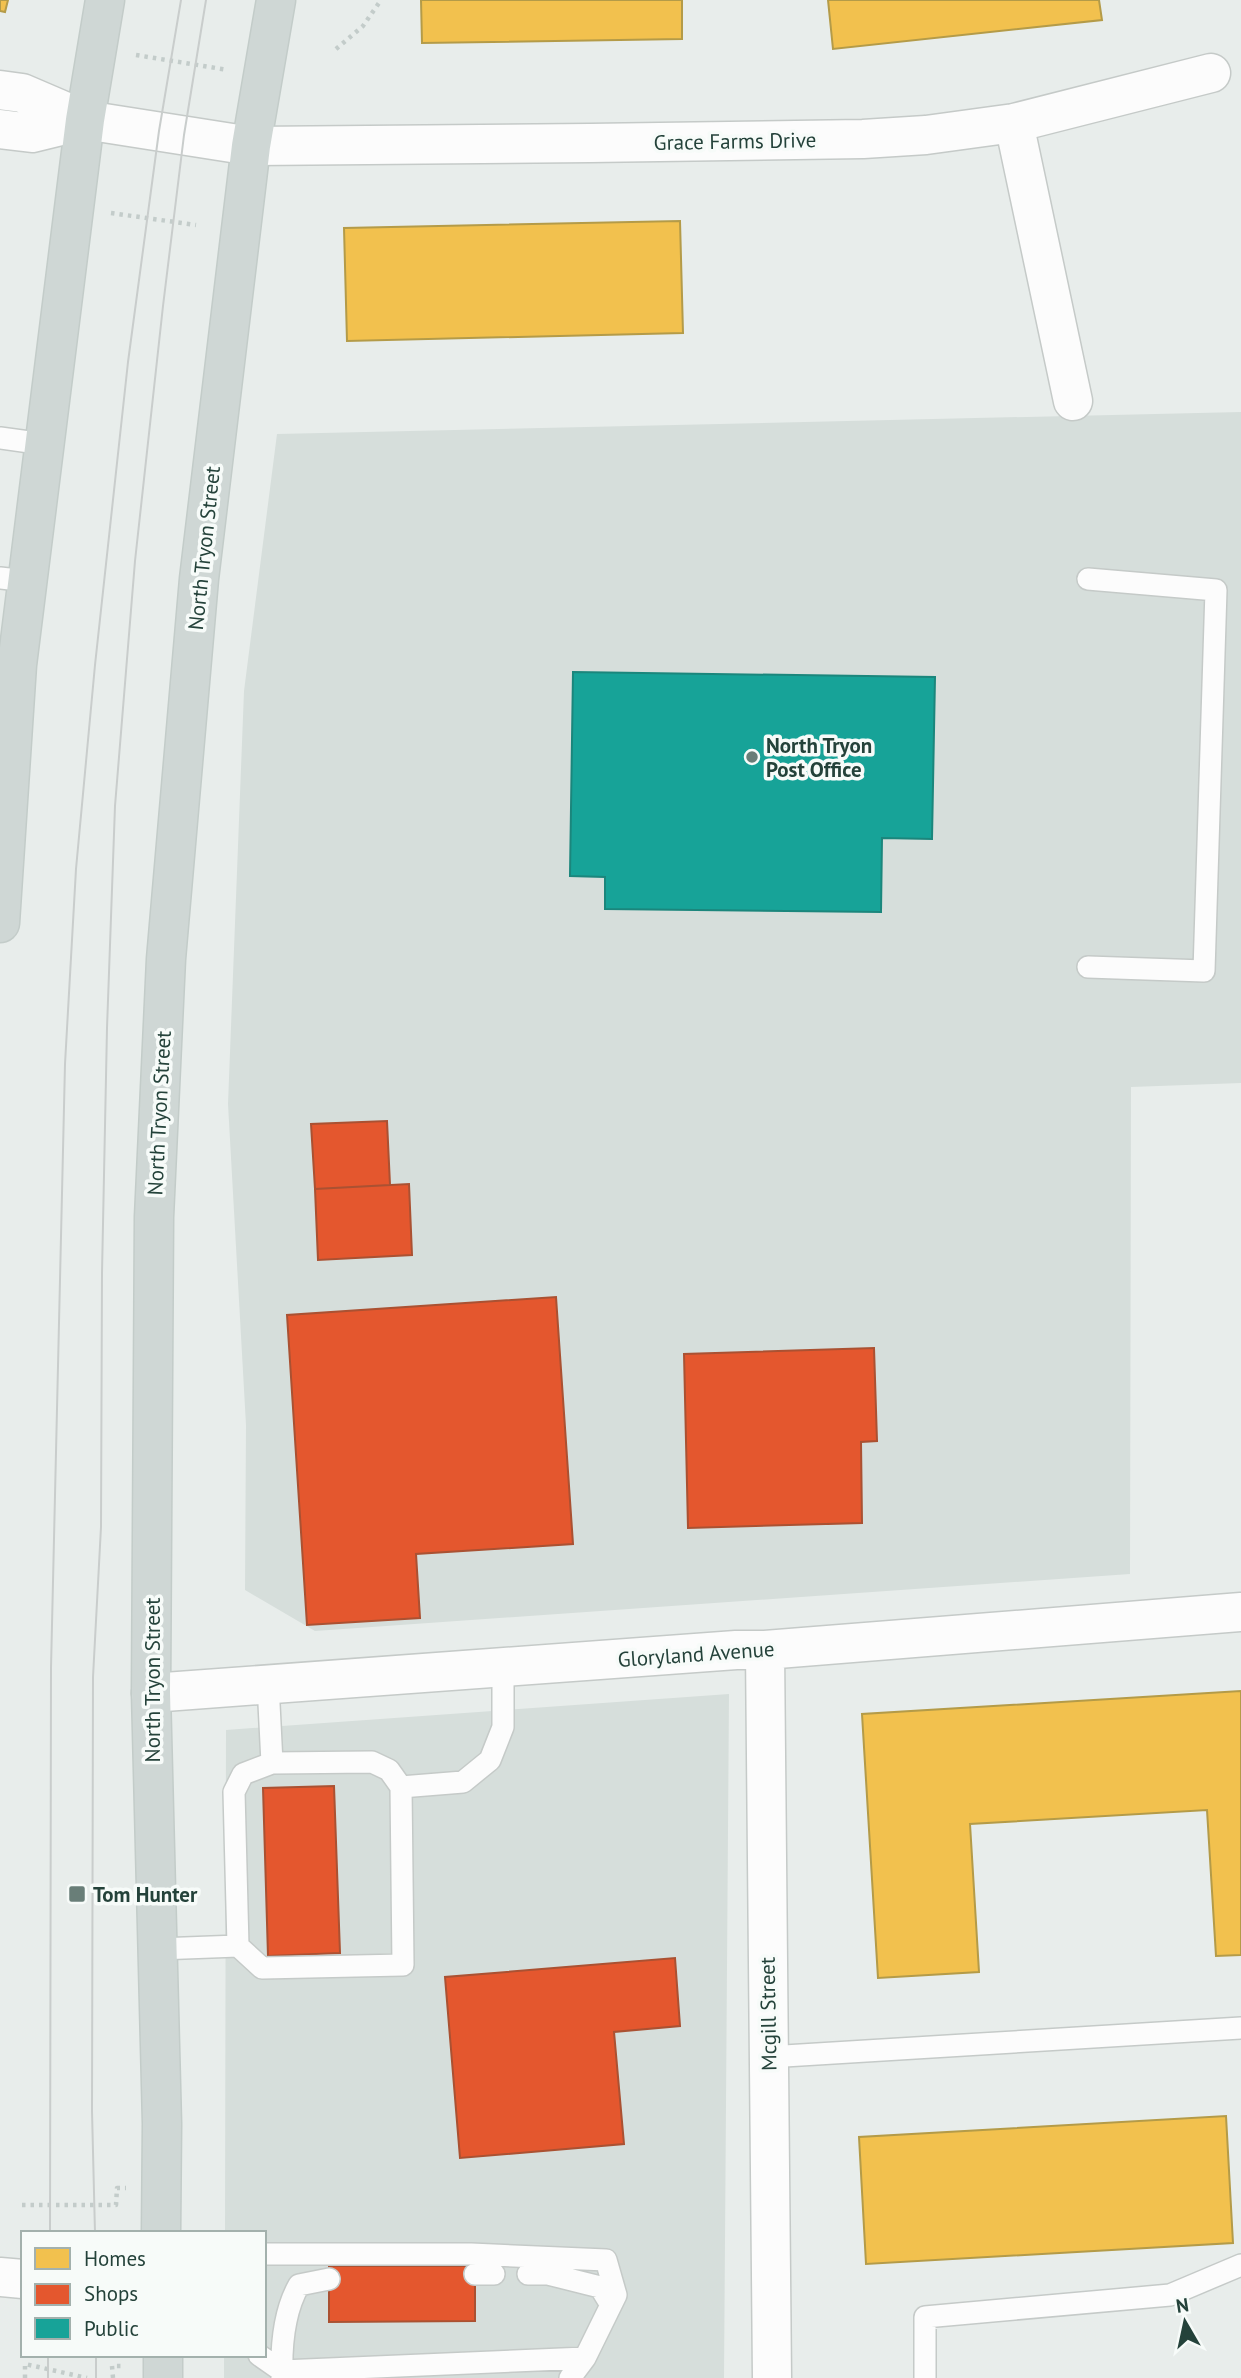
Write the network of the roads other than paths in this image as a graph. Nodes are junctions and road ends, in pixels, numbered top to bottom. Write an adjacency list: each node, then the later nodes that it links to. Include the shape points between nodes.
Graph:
1 (105, 0): 5 (main road)
2 (276, 0): 8 (main road, North Tryon Street)
3 (1212, 73): 6 (street, Grace Farms Drive)
4 (0, 90): 5 (street, via 22,93)
5 (85, 120): 7 (street, via 32,134); 8 (street, Grace Farms Drive); 11 (main road)
6 (1014, 123): 8 (street, Grace Farms Drive, via 863,139); 9 (street)
7 (0, 129)
8 (251, 146): 21 (main road, North Tryon Street, via 199,579 166,959 154,1217)
9 (1073, 401)
10 (0, 438): 11 (lane)
11 (44, 444): 12 (main road)
12 (14, 579): 14 (main road, via 17,665)
13 (1088, 579): 16 (lane, via 1216,590 1204,971)
14 (5, 760): 15 (main road)
15 (0, 923)
16 (1087, 967)
17 (1241, 1612): 18 (street, Gloryland Avenue)
18 (765, 1650): 19 (street, Gloryland Avenue); 27 (street, Mcgill Street)
19 (503, 1667): 20 (street, Gloryland Avenue); 23 (lane, via 503,1727 490,1760 463,1782)
20 (268, 1684): 21 (street, Gloryland Avenue); 22 (lane)
21 (151, 1693): 25 (main road, North Tryon Street)
22 (272, 1763): 23 (lane, via 372,1762 389,1770); 24 (lane, via 243,1773 234,1792)
23 (401, 1787): 24 (lane, via 403,1965 262,1968)
24 (238, 1947): 25 (lane)
25 (158, 1949): 28 (main road, North Tryon Street)
26 (1241, 2028): 27 (lane)
27 (768, 2057): 42 (street, Mcgill Street)
28 (162, 2231)
29 (266, 2254): 35 (lane, via 471,2254 606,2260 616,2295)
30 (1241, 2265): 43 (lane, via 1170,2295 925,2317)
31 (528, 2274): 35 (lane, via 548,2274 600,2287)
32 (0, 2277): 33 (street)
33 (21, 2279)
34 (329, 2279): 39 (lane, via 299,2285 291,2298)
35 (611, 2305): 38 (lane)
36 (163, 2357): 40 (main road)
37 (261, 2357): 39 (lane)
38 (585, 2358): 39 (lane); 41 (lane)
39 (282, 2375)
40 (163, 2378)
41 (570, 2378)
42 (772, 2378)
43 (925, 2378)

